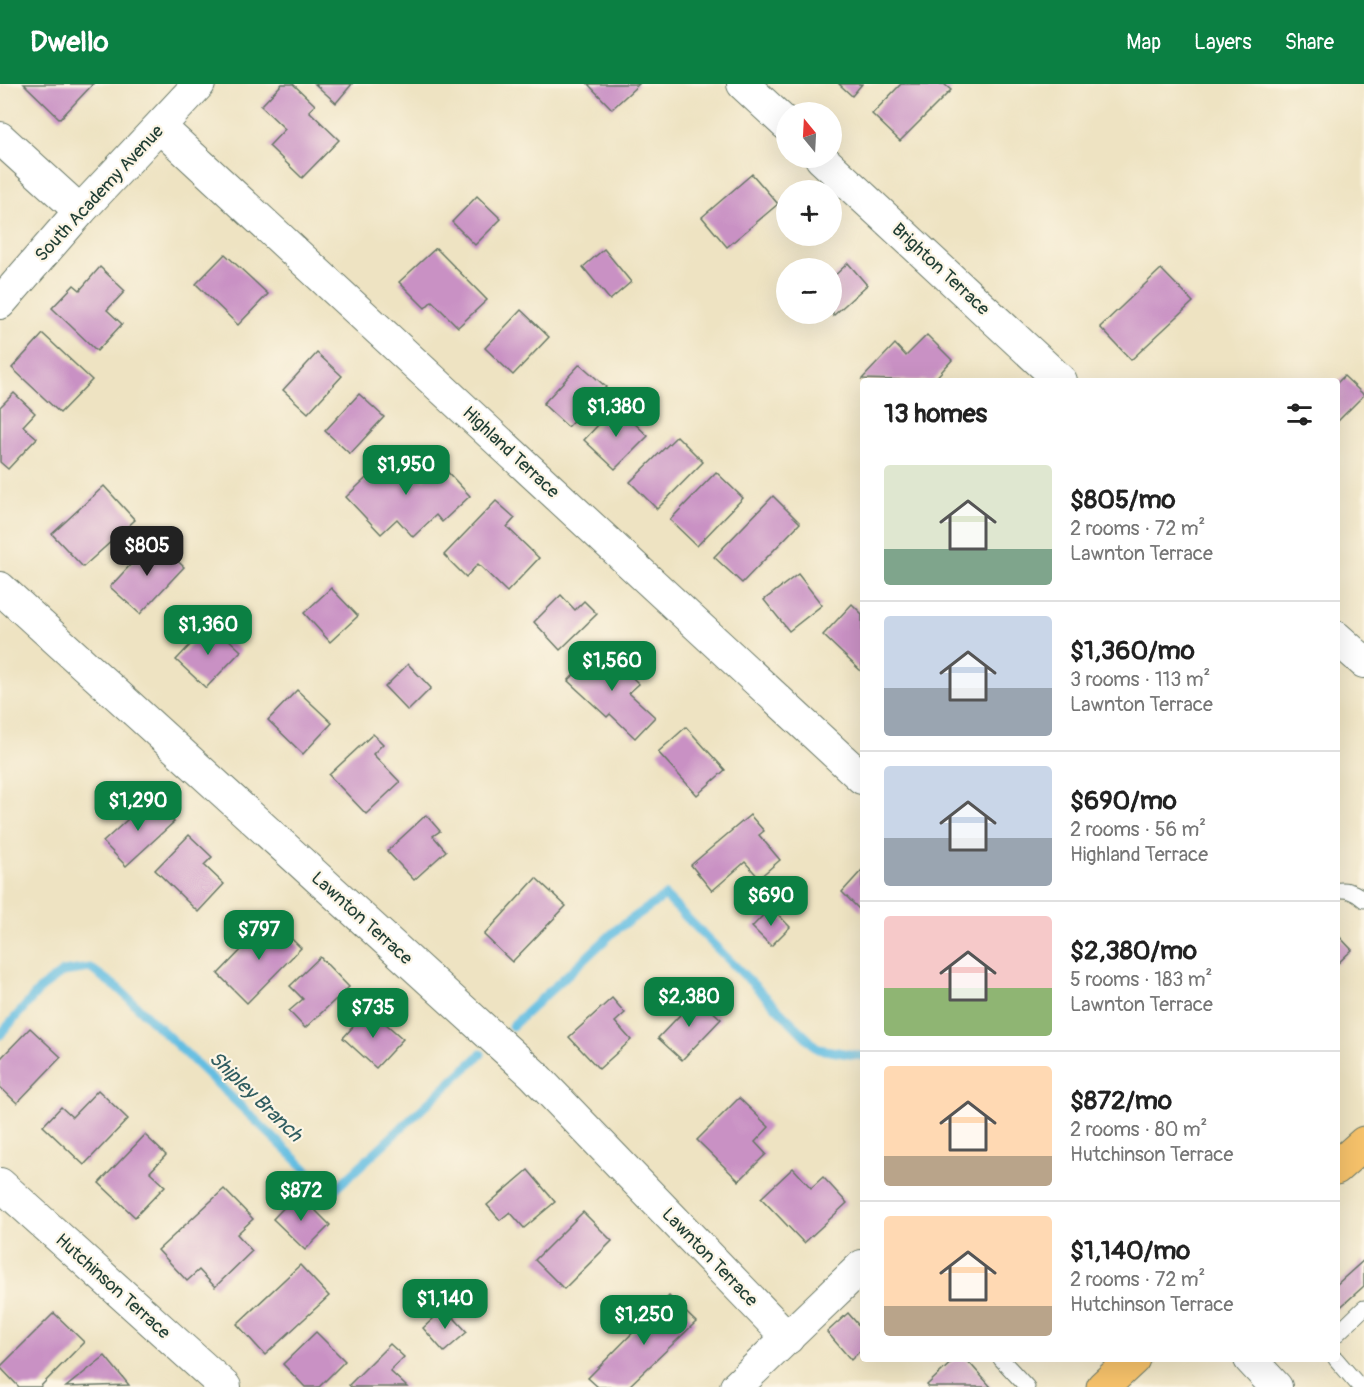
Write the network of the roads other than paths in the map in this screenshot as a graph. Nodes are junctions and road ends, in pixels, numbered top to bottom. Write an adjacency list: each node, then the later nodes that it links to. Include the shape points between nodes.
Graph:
1 (199, 84): 4 (street, South Academy Avenue)
2 (743, 84): 3 (street)
3 (776, 115)
4 (160, 127): 7 (street, South Academy Avenue); 13 (street, Highland Terrace)
5 (0, 138): 7 (street)
6 (832, 168): 9 (street, Brighton Terrace)
7 (80, 211): 8 (street, South Academy Avenue)
8 (0, 303)
9 (1058, 378)
10 (0, 588): 22 (street, Lawnton Terrace, via 533,1074)
11 (1340, 640): 12 (street)
12 (1364, 662)
13 (860, 776)
14 (1340, 890): 15 (lane)
15 (1364, 900)
16 (1364, 1143): 17 (main road)
17 (1340, 1164)
18 (0, 1184): 27 (street, Hutchinson Terrace)
19 (860, 1268): 22 (street)
20 (1364, 1308): 21 (lane)
21 (1340, 1331)
22 (788, 1338): 28 (street)
23 (1004, 1362): 29 (lane)
24 (1130, 1362): 30 (main road)
25 (1253, 1362): 31 (street)
26 (1339, 1362): 32 (lane)
27 (225, 1387)
28 (736, 1387)
29 (1027, 1387)
30 (1103, 1387)
31 (1276, 1387)
32 (1360, 1387)

